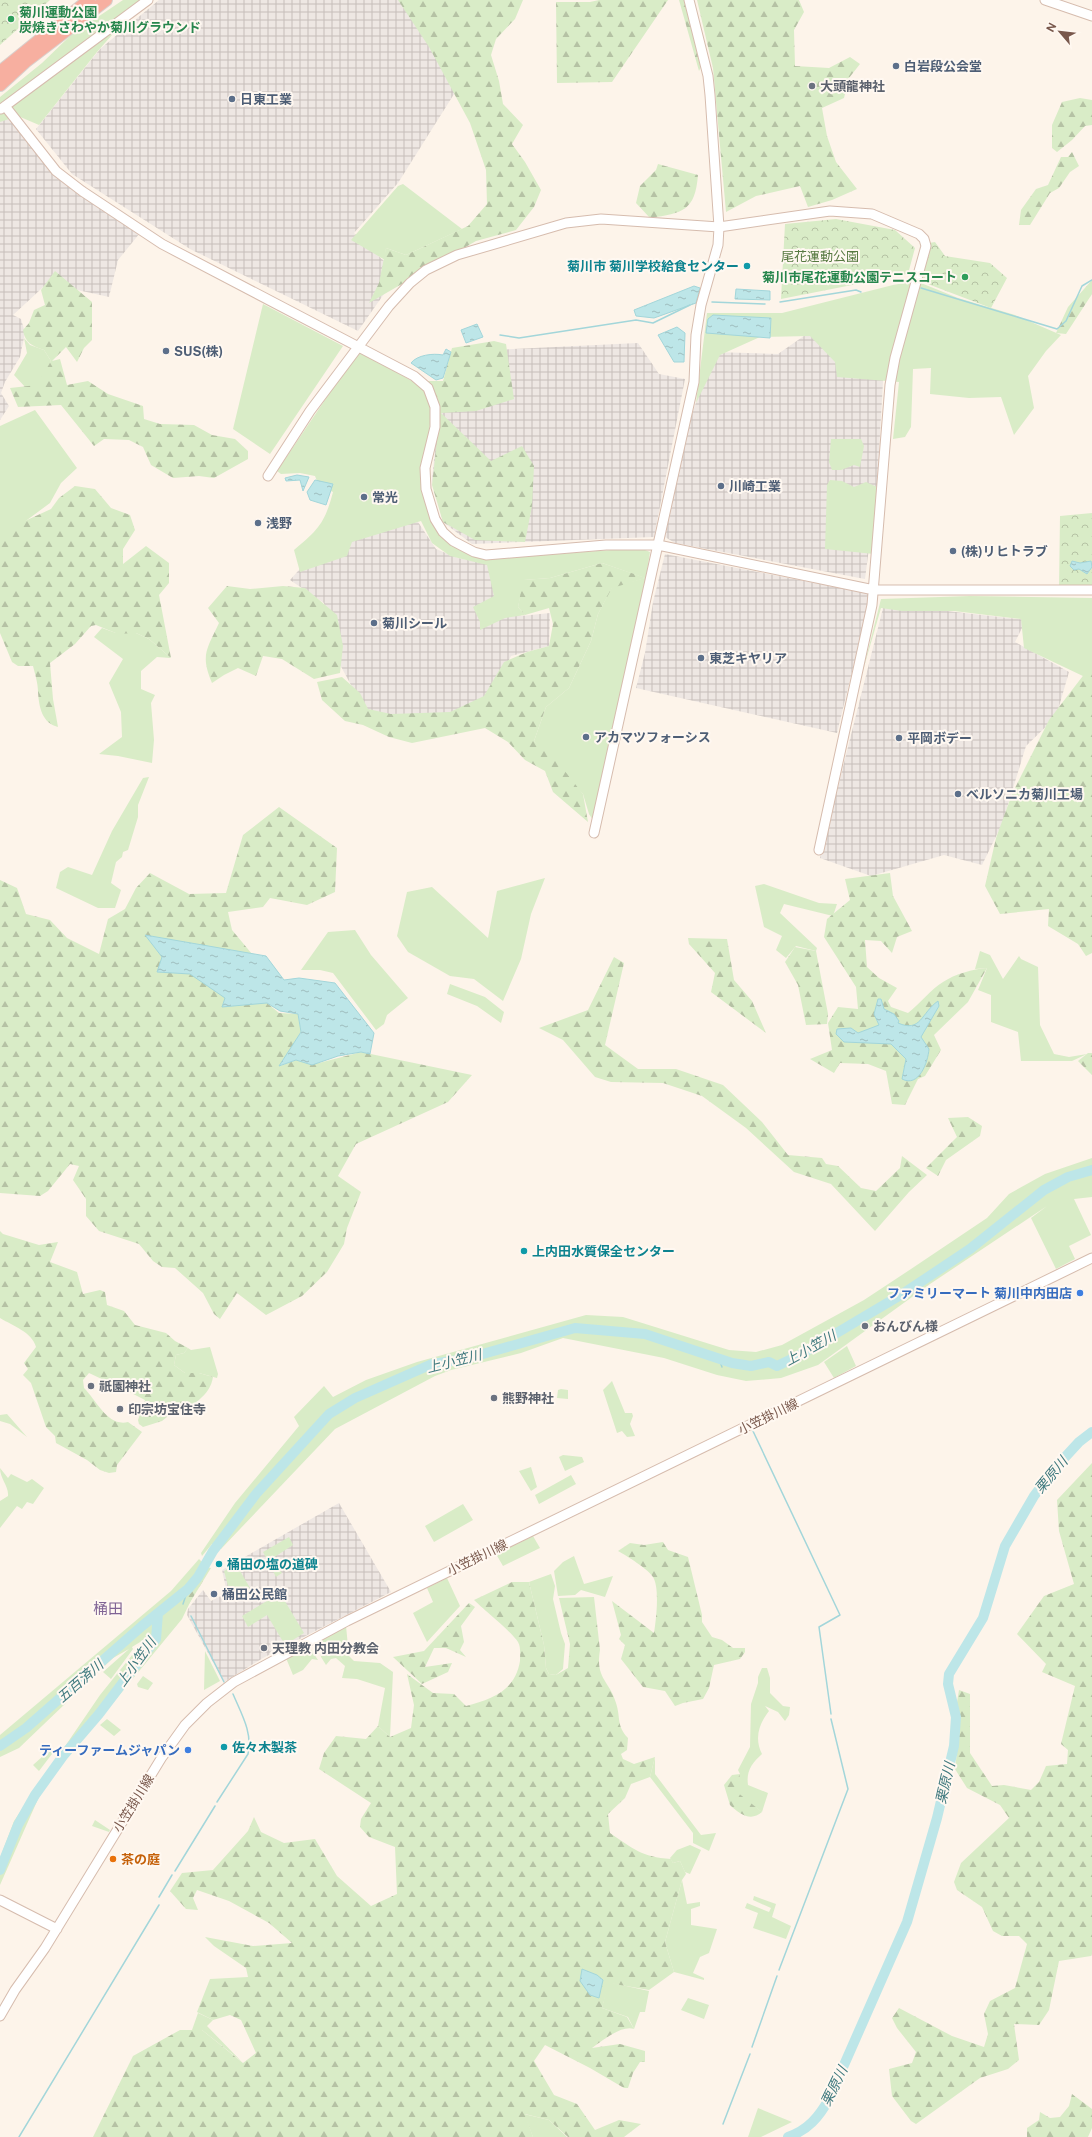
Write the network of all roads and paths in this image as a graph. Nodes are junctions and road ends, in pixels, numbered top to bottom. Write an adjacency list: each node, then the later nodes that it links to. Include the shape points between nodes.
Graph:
1 (89, 0): 7 (highway)
2 (106, 0): 8 (highway, via 25,62)
3 (148, 0): 9 (street)
4 (689, 0): 10 (street, via 708,76)
5 (1045, 0): 6 (street)
6 (1092, 16)
7 (0, 72)
8 (0, 85)
9 (2, 108): 11 (street, via 56,171 82,191 162,244)
10 (719, 227): 11 (street, via 601,219 566,223 457,255 426,270 410,283); 13 (street, via 718,245 701,305 696,335 694,382); 14 (street, via 830,211 872,214 919,234 924,239 926,246 890,385)
11 (358, 346): 12 (street, via 310,411); 13 (street, via 414,376 428,388 435,407 435,427 427,456 426,489 435,519 443,532 461,546 486,555 606,545)
12 (268, 476)
13 (658, 545): 14 (street); 16 (street)
14 (874, 590): 15 (street); 17 (street)
15 (1092, 590)
16 (594, 833)
17 (819, 850)
18 (1092, 1258): 20 (street, 小笠掛川線, via 347,1621 234,1682 197,1712 170,1744)
19 (0, 1900): 20 (street)
20 (57, 1929): 21 (street, 小笠掛川線)
21 (0, 2016)

